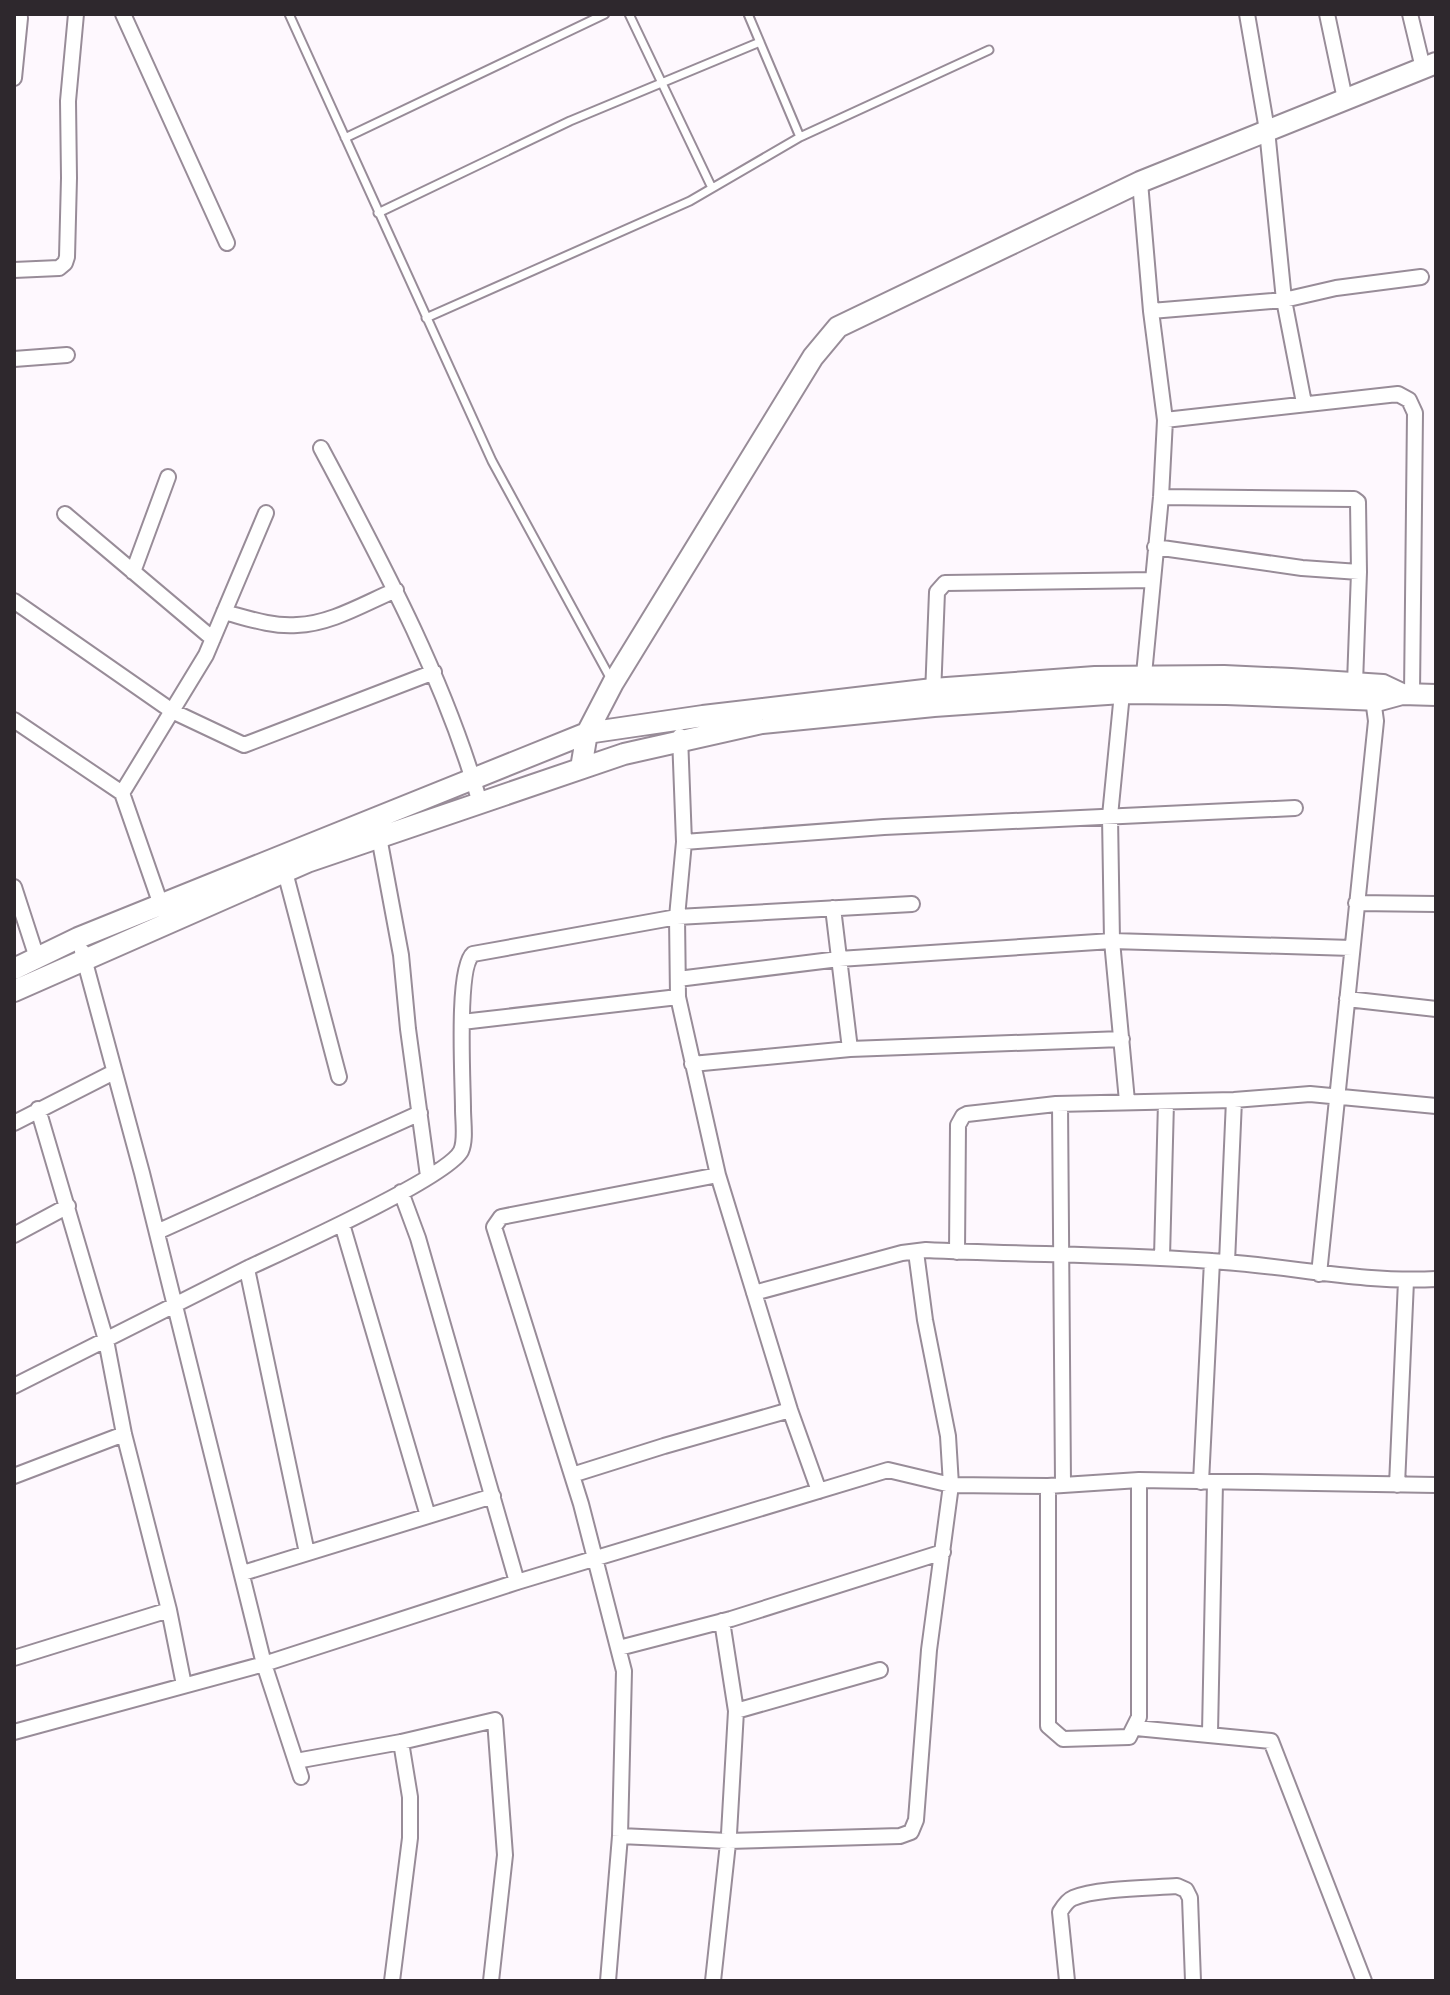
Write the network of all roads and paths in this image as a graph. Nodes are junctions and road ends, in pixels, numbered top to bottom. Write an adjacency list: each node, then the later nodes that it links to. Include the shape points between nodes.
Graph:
1 (76, 14): 24 (street, via 68,101 67,257 59,268)
2 (123, 14): 23 (street)
3 (605, 14): 19 (lane)
4 (629, 14): 15 (lane)
5 (748, 14): 11 (lane)
6 (1247, 14): 17 (street)
7 (1327, 14): 16 (street)
8 (1410, 14): 13 (street)
9 (291, 15): 19 (lane)
10 (20, 18): 14 (street)
11 (760, 42): 15 (lane); 18 (lane)
12 (989, 50): 18 (lane)
13 (1429, 66): 16 (street)
14 (14, 78)
15 (661, 82): 21 (lane); 22 (lane)
16 (1345, 99): 17 (street)
17 (1267, 130): 20 (street); 26 (street)
18 (800, 137): 21 (lane)
19 (345, 138): 22 (lane)
20 (1140, 182): 27 (street); 47 (street, via 838,327 813,357)
21 (712, 188): 28 (lane)
22 (378, 213): 28 (lane)
23 (227, 243)
24 (14, 270)
25 (1421, 277): 26 (street)
26 (1284, 300): 27 (street); 31 (street)
27 (1151, 311): 32 (street)
28 (426, 318): 47 (lane, via 492,461)
29 (67, 355): 30 (street)
30 (14, 359)
31 (1304, 403): 32 (street); 51 (street, via 1398,394 1409,400 1415,413)
32 (1165, 420): 35 (street)
33 (321, 448): 42 (street)
34 (168, 477): 39 (street)
35 (1161, 497): 38 (street); 40 (street, via 1354,499 1359,506)
36 (266, 513): 44 (street)
37 (65, 514): 39 (street)
38 (1155, 547): 40 (street); 41 (street)
39 (133, 572): 45 (street)
40 (1359, 572): 48 (street)
41 (1153, 580): 49 (street); 53 (street, via 945,583 937,592)
42 (396, 590): 44 (street, via 326,620 298,625); 46 (street)
43 (14, 601): 55 (street)
44 (224, 612): 45 (street)
45 (213, 639): 55 (street)
46 (434, 672): 55 (street, via 253,743 236,743); 61 (street)
47 (613, 683): 58 (street)
48 (1355, 683): 49 (street, via 1224,676); 51 (street)
49 (1143, 685): 50 (street); 53 (street, via 1095,677); 54 (street)
50 (1122, 693): 53 (street); 65 (street)
51 (1407, 694): 52 (street); 54 (street)
52 (1436, 695)
53 (934, 697): 56 (street); 59 (street)
54 (1373, 699): 70 (street, via 1376,721)
55 (172, 711): 62 (street)
56 (680, 719): 58 (street); 59 (street)
57 (14, 720): 62 (street)
58 (587, 733): 60 (street); 61 (street)
59 (681, 741): 60 (street); 67 (street)
60 (581, 768): 63 (street)
61 (473, 778): 63 (street); 73 (street)
62 (122, 793): 73 (street)
63 (480, 803): 66 (street)
64 (1295, 808): 65 (street)
65 (1110, 816): 67 (street); 77 (street)
66 (379, 837): 68 (street); 101 (street, via 401,955)
67 (684, 842): 75 (street)
68 (285, 872): 80 (street); 93 (street)
69 (14, 887): 79 (street)
70 (1356, 903): 72 (street); 78 (street)
71 (912, 904): 74 (street)
72 (1436, 904)
73 (161, 905): 76 (street)
74 (833, 908): 75 (street); 81 (street)
75 (677, 917): 83 (street); 88 (street, via 473,954 465,968)
76 (78, 938): 79 (street); 80 (street)
77 (1112, 941): 78 (street); 81 (street); 89 (street)
78 (1352, 948): 86 (street)
79 (37, 958): 82 (street)
80 (84, 959): 84 (street); 92 (street)
81 (839, 959): 83 (street); 90 (street)
82 (14, 969)
83 (678, 979): 85 (street)
84 (14, 991)
85 (678, 997): 88 (street); 91 (street)
86 (1347, 999): 87 (street); 94 (street)
87 (1436, 1009)
88 (462, 1022): 104 (street, via 463,1142 455,1158)
89 (1122, 1039): 90 (street); 96 (street)
90 (850, 1049): 91 (street)
91 (692, 1064): 103 (street)
92 (114, 1072): 100 (street); 108 (street)
93 (339, 1077)
94 (1336, 1095): 95 (street); 99 (street); 116 (street)
95 (1234, 1100): 97 (street); 114 (street)
96 (1127, 1101): 97 (street); 98 (street)
97 (1166, 1102): 113 (street)
98 (1060, 1104): 111 (street, via 963,1116 958,1125); 112 (street)
99 (1436, 1106)
100 (38, 1109): 102 (street); 106 (street)
101 (420, 1113): 104 (street); 108 (street)
102 (14, 1123)
103 (718, 1175): 119 (street); 125 (street, via 496,1221)
104 (428, 1176): 105 (street)
105 (401, 1192): 107 (street); 134 (street)
106 (68, 1206): 109 (street); 121 (street)
107 (342, 1224): 115 (street); 135 (street)
108 (157, 1232): 120 (street)
109 (14, 1235)
110 (916, 1252): 111 (street); 119 (street); 130 (street, via 948,1436)
111 (957, 1252): 112 (street)
112 (1062, 1253): 113 (street); 129 (street)
113 (1162, 1257): 114 (street)
114 (1220, 1261): 116 (street); 128 (street)
115 (247, 1269): 120 (street); 137 (street)
116 (1319, 1274): 118 (street)
117 (1436, 1279): 118 (street)
118 (1406, 1281): 131 (street)
119 (754, 1293): 123 (street)
120 (175, 1305): 121 (street); 139 (street)
121 (106, 1340): 122 (street); 124 (street)
122 (14, 1386)
123 (790, 1410): 125 (street); 133 (street)
124 (124, 1434): 126 (street); 141 (street)
125 (572, 1475): 138 (street)
126 (14, 1476)
127 (1139, 1480): 128 (street); 129 (street); 149 (street)
128 (1208, 1482): 131 (street); 151 (street)
129 (1055, 1484): 130 (street); 149 (street, via 1048,1726 1063,1739 1129,1737)
130 (951, 1485): 133 (street, via 888,1470); 136 (street)
131 (1397, 1485): 132 (street)
132 (1436, 1485)
133 (819, 1491): 138 (street)
134 (493, 1496): 135 (street); 140 (street)
135 (428, 1516): 137 (street)
136 (943, 1552): 142 (street); 156 (street, via 911,1832)
137 (307, 1553): 139 (street)
138 (596, 1559): 140 (street); 143 (street)
139 (243, 1573): 145 (street)
140 (517, 1582): 145 (street)
141 (169, 1610): 144 (street); 147 (street)
142 (722, 1621): 143 (street); 148 (street)
143 (619, 1648): 155 (street, via 624,1671)
144 (14, 1658)
145 (264, 1664): 147 (street); 153 (street)
146 (880, 1670): 148 (street)
147 (184, 1685): 150 (street)
148 (736, 1711): 156 (street)
149 (1136, 1728): 151 (street)
150 (14, 1732)
151 (1210, 1733): 163 (street, via 1271,1741)
152 (401, 1742): 153 (street); 157 (street, via 410,1838); 158 (street, via 495,1720 505,1855)
153 (296, 1761): 154 (street)
154 (301, 1777)
155 (620, 1836): 156 (street); 159 (street)
156 (728, 1841): 160 (street)
157 (392, 1981)
158 (491, 1981)
159 (608, 1981)
160 (713, 1981)
161 (1067, 1981): 162 (street, via 1060,1912 1065,1904 1114,1891 1177,1886 1190,1898)
162 (1193, 1981)
163 (1364, 1981)

